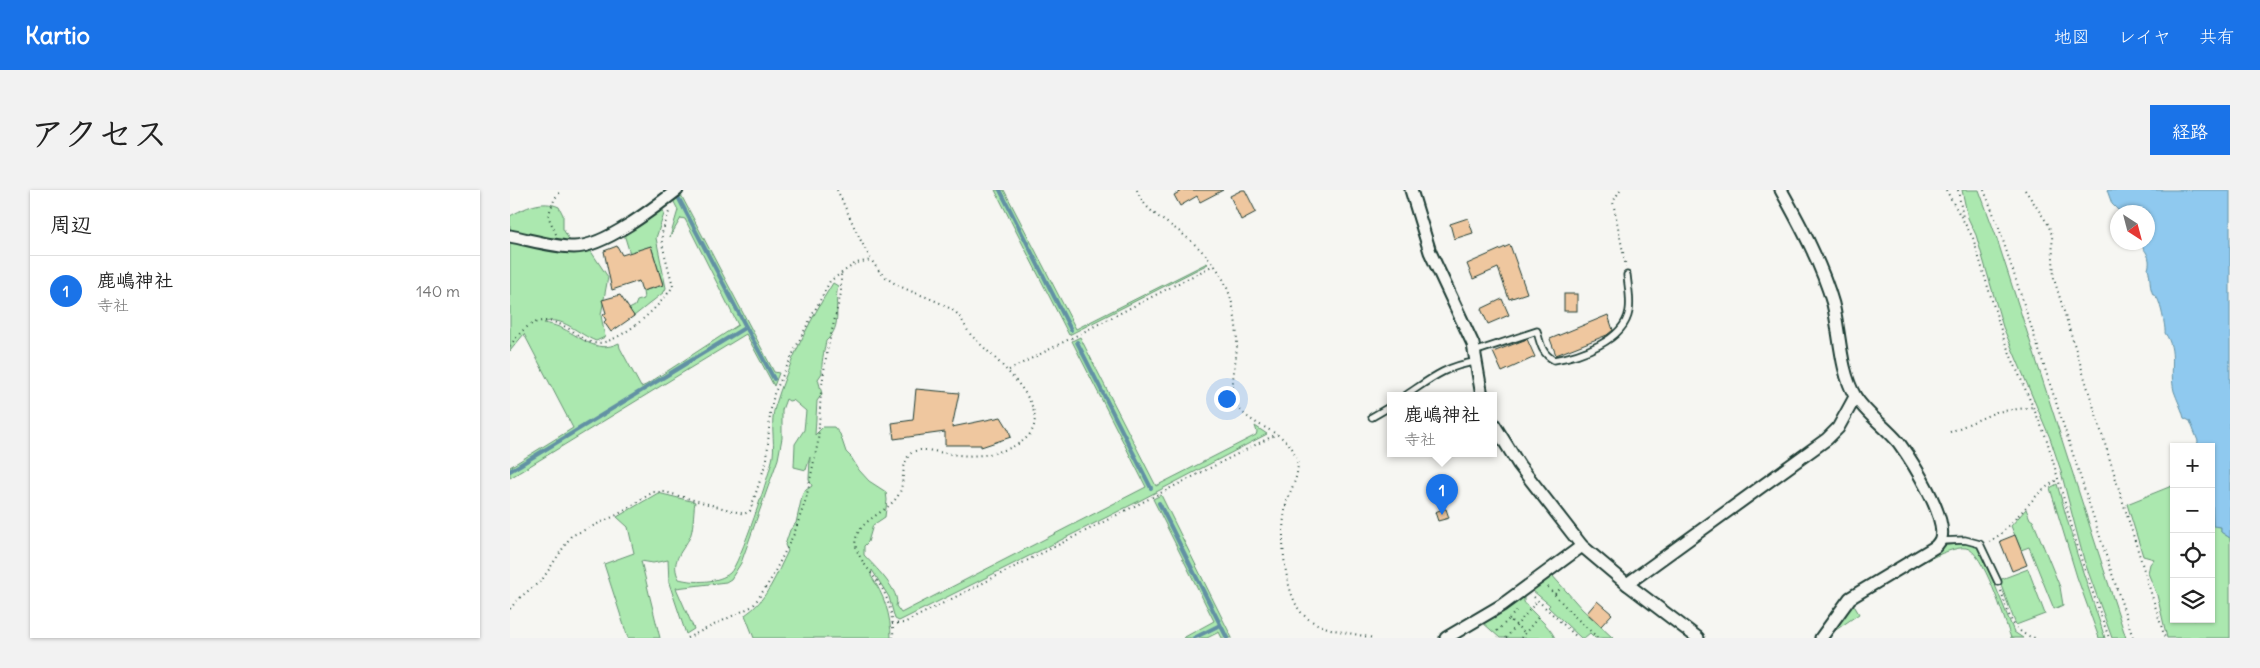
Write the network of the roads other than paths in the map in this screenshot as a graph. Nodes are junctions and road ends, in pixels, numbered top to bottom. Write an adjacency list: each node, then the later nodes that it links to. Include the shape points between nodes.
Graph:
1 (677, 190): 4 (street, via 618,230 576,247)
2 (1411, 190): 6 (street, via 1430,252 1467,330)
3 (1781, 190): 9 (street, via 1812,251 1832,303 1849,383)
4 (510, 236)
5 (1627, 275): 6 (lane, via 1629,312 1610,339 1587,353 1554,360 1542,348 1537,331)
6 (1474, 357): 7 (lane, via 1445,369); 8 (street)
7 (1411, 392)
8 (1481, 392)
9 (1856, 397): 13 (street, via 1898,443 1930,494 1940,517); 16 (street, via 1838,428 1827,439)
10 (1387, 408): 11 (lane)
11 (1372, 417)
12 (1497, 430): 14 (street, via 1519,466)
13 (1941, 540): 15 (lane, via 1980,544); 19 (street, via 1935,547 1850,598)
14 (1582, 546): 16 (street); 17 (street, via 1480,620)
15 (1998, 582)
16 (1626, 584): 18 (street)
17 (1446, 638)
18 (1698, 638)
19 (1820, 638)

